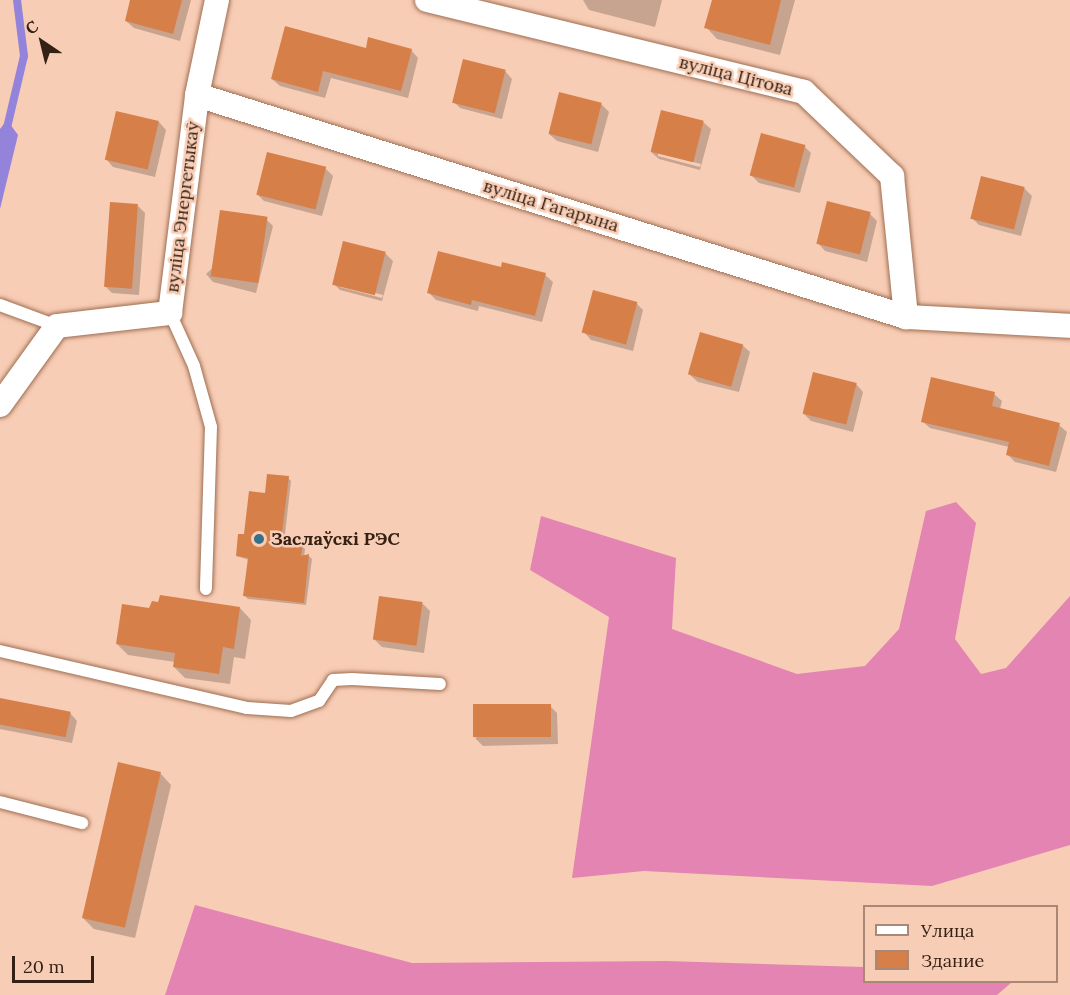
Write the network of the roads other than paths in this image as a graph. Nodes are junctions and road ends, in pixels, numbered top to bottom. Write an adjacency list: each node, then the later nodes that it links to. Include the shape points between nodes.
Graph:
1 (217, 0): 3 (street, вуліца Энергетыкаў)
2 (427, 0): 6 (street, вуліца Цітова, via 804,92 892,176)
3 (197, 95): 5 (street, вуліца Энергетыкаў); 6 (street, вуліца Гагарына)
4 (0, 305): 7 (lane)
5 (170, 313): 7 (street, вуліца Энергетыкаў); 10 (lane, via 194,366 211,427)
6 (906, 317): 8 (street)
7 (57, 326): 9 (street)
8 (1070, 326)
9 (0, 405)
10 (206, 589)
11 (0, 651): 12 (lane, via 247,708 280,711 320,701 333,680)
12 (440, 684)
13 (0, 802): 14 (lane)
14 (82, 823)

